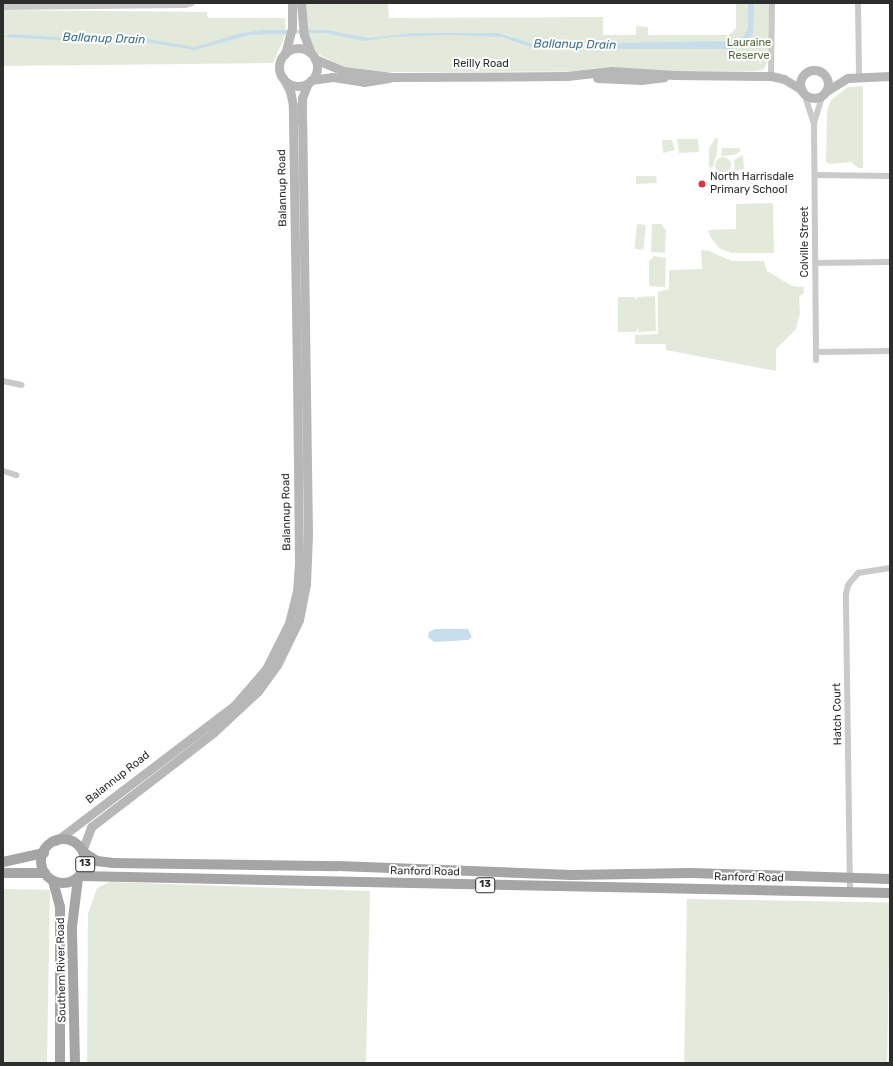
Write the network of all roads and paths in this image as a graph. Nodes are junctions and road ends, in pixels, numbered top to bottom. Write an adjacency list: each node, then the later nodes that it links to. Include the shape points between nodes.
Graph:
1 (192, 3): 6 (street)
2 (292, 3): 7 (street, via 292,28)
3 (301, 3): 8 (street, via 304,35)
4 (772, 3): 12 (street)
5 (858, 3): 13 (street)
6 (3, 7)
7 (285, 54): 8 (street, via 298,48); 15 (street, via 280,66)
8 (313, 56): 11 (street, Reilly Road, via 343,71); 18 (street, via 316,70)
9 (822, 73): 10 (street, via 815,70); 17 (street); 20 (street, via 828,81)
10 (806, 74): 16 (street, Reilly Road); 19 (street, via 801,80)
11 (392, 76): 12 (street, Reilly Road, via 570,75 639,80 675,76); 18 (street, Reilly Road, via 364,82 333,77)
12 (771, 76): 16 (street, Reilly Road)
13 (858, 76): 14 (street); 17 (street)
14 (890, 76)
15 (283, 78): 18 (street, via 297,86); 33 (street, Balannup Road, via 290,91 293,105)
16 (784, 78): 19 (street, Reilly Road)
17 (847, 78): 20 (street)
18 (309, 81): 33 (street, Balannup Road, via 302,98)
19 (803, 92): 20 (street, via 812,98); 21 (street, Colville Street)
20 (824, 93): 21 (street, Colville Street)
21 (814, 124): 22 (street, Colville Street)
22 (815, 175): 23 (street); 25 (street, Colville Street)
23 (890, 176)
24 (890, 262): 25 (street)
25 (815, 263): 26 (street, Colville Street)
26 (816, 352): 27 (street); 28 (street, Colville Street)
27 (890, 352)
28 (816, 360)
29 (3, 381): 30 (street)
30 (22, 385)
31 (3, 470): 32 (street)
32 (16, 475)
33 (303, 518): 35 (street, Balannup Road, via 294,604 277,650 258,680 234,706); 37 (street, Balannup Road, via 306,584 299,620 292,638 269,678 233,717 91,827)
34 (890, 568): 43 (street, Hatch Court, via 858,573 848,586 846,594)
35 (56, 841): 36 (main road); 37 (main road, 13, via 70,841)
36 (44, 852): 38 (main road); 40 (main road, via 42,863)
37 (83, 852): 41 (main road, 13, via 85,865); 43 (main road, Ranford Road / 13, via 97,861 113,863 338,866 572,875 691,873)
38 (3, 862)
39 (3, 873): 40 (main road)
40 (45, 873): 44 (main road)
41 (79, 877): 44 (main road, 13, via 64,883); 45 (main road, Ranford Road / 13); 48 (main road, Southern River Road, via 72,927)
42 (890, 879): 43 (main road, Ranford Road / 13)
43 (851, 880): 45 (street, Hatch Court)
44 (54, 881): 47 (main road, Southern River Road, via 60,907)
45 (850, 892): 46 (main road, Ranford Road / 13)
46 (890, 893)
47 (60, 1063)
48 (75, 1063)

